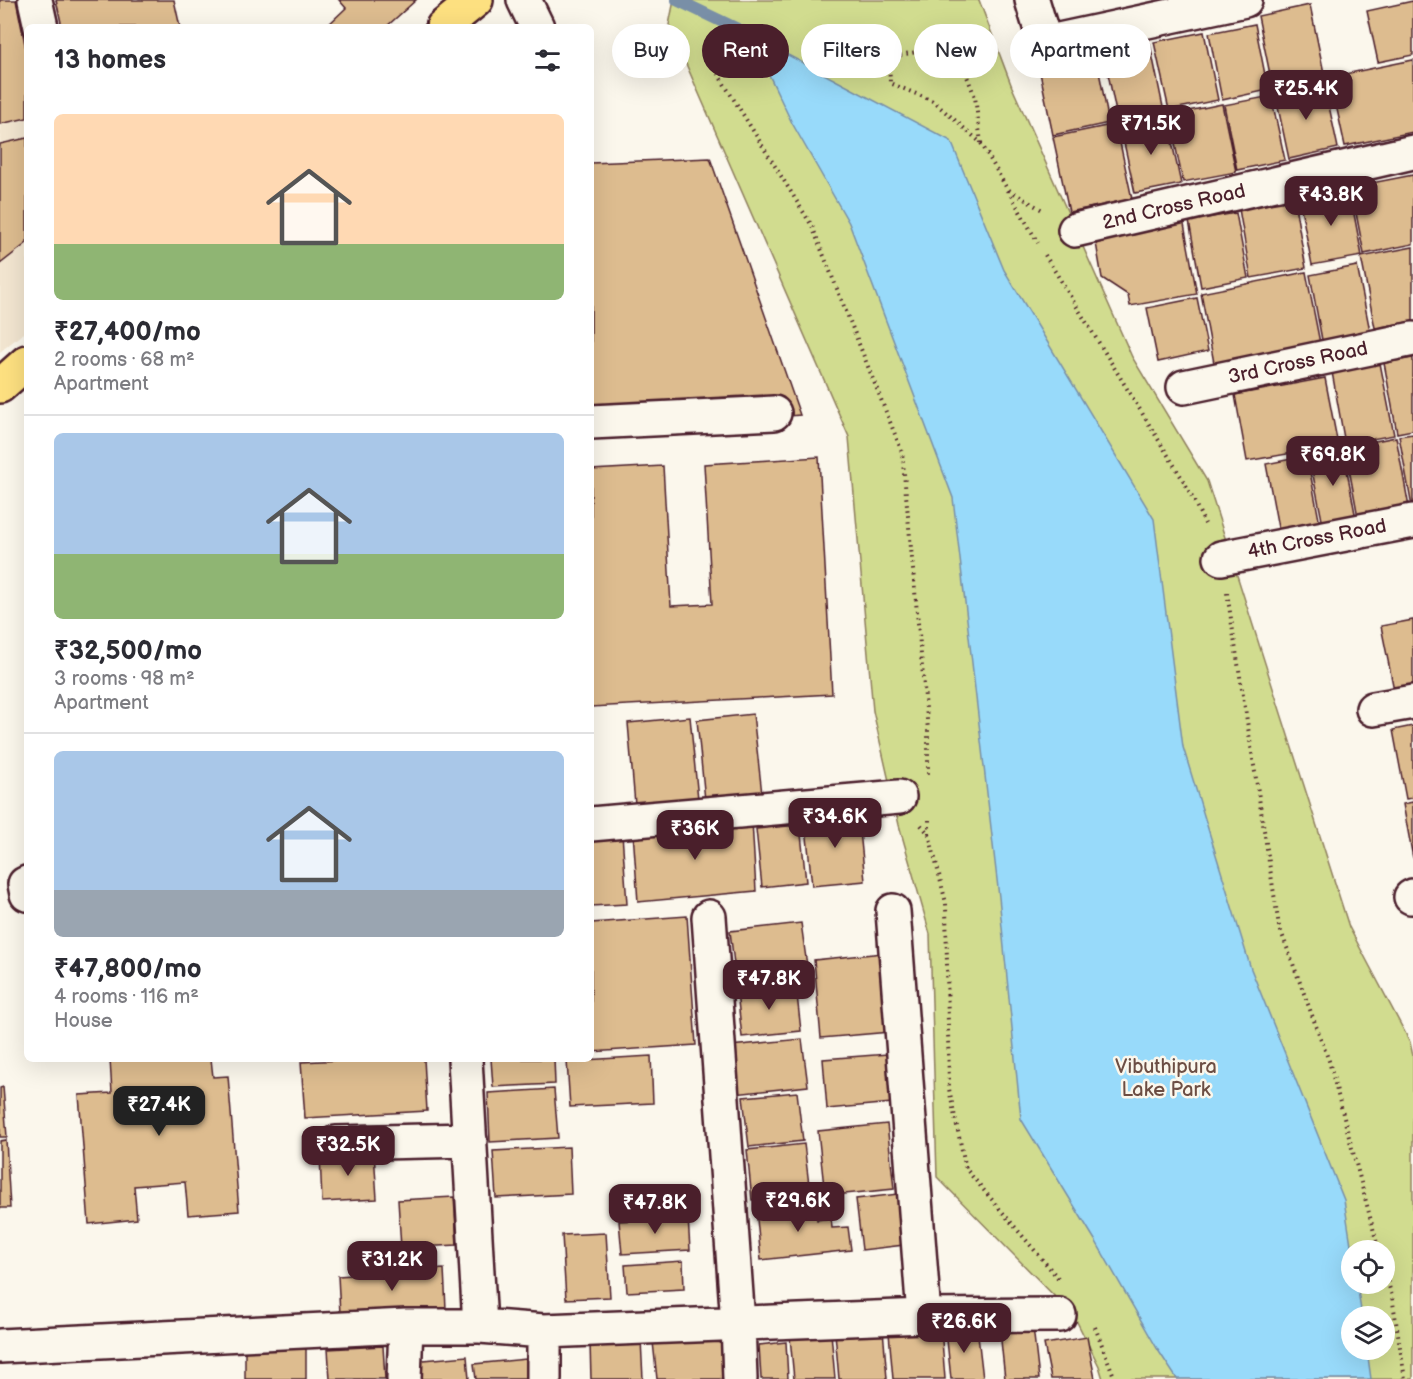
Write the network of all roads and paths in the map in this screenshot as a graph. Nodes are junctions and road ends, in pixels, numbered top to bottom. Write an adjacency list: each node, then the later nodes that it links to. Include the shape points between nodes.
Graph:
1 (35, 0): 6 (street)
2 (476, 0): 7 (main road)
3 (524, 0): 8 (street)
4 (1032, 0): 5 (street, via 1045,43)
5 (1245, 0)
6 (40, 24)
7 (447, 24)
8 (536, 24)
9 (721, 78): 23 (path, via 812,226 902,452 928,730)
10 (981, 143): 10 (path, via 933,101 890,83 889,57 955,45 975,97); 20 (path, via 1051,266 1185,483)
11 (1413, 152): 12 (street, 2nd Cross Road)
12 (1075, 230)
13 (1413, 339): 16 (street, 3rd Cross Road)
14 (24, 365): 15 (main road)
15 (0, 386)
16 (1184, 387)
17 (774, 413): 18 (street)
18 (594, 422)
19 (1413, 521): 20 (street, 4th Cross Road)
20 (1221, 558): 33 (path, via 1279,926 1329,1061)
21 (1413, 702): 22 (street)
22 (1373, 709)
23 (928, 776)
24 (899, 797): 26 (street); 27 (path)
25 (929, 811): 27 (path)
26 (594, 824)
27 (929, 834): 34 (path, via 946,903 949,1089 966,1169)
28 (893, 911): 37 (street)
29 (709, 917): 39 (street)
30 (465, 1062): 31 (street)
31 (470, 1140): 32 (street); 41 (street)
32 (336, 1143)
33 (1376, 1240)
34 (1061, 1282)
35 (1391, 1294): 48 (path)
36 (1059, 1315): 37 (street)
37 (924, 1316): 39 (street)
38 (1091, 1317): 47 (path)
39 (738, 1323): 42 (street); 46 (street)
40 (406, 1326): 41 (street); 43 (street); 44 (street)
41 (480, 1326): 42 (street)
42 (544, 1331): 45 (street)
43 (0, 1346)
44 (405, 1379)
45 (544, 1379)
46 (740, 1379)
47 (1115, 1379)
48 (1405, 1379)

